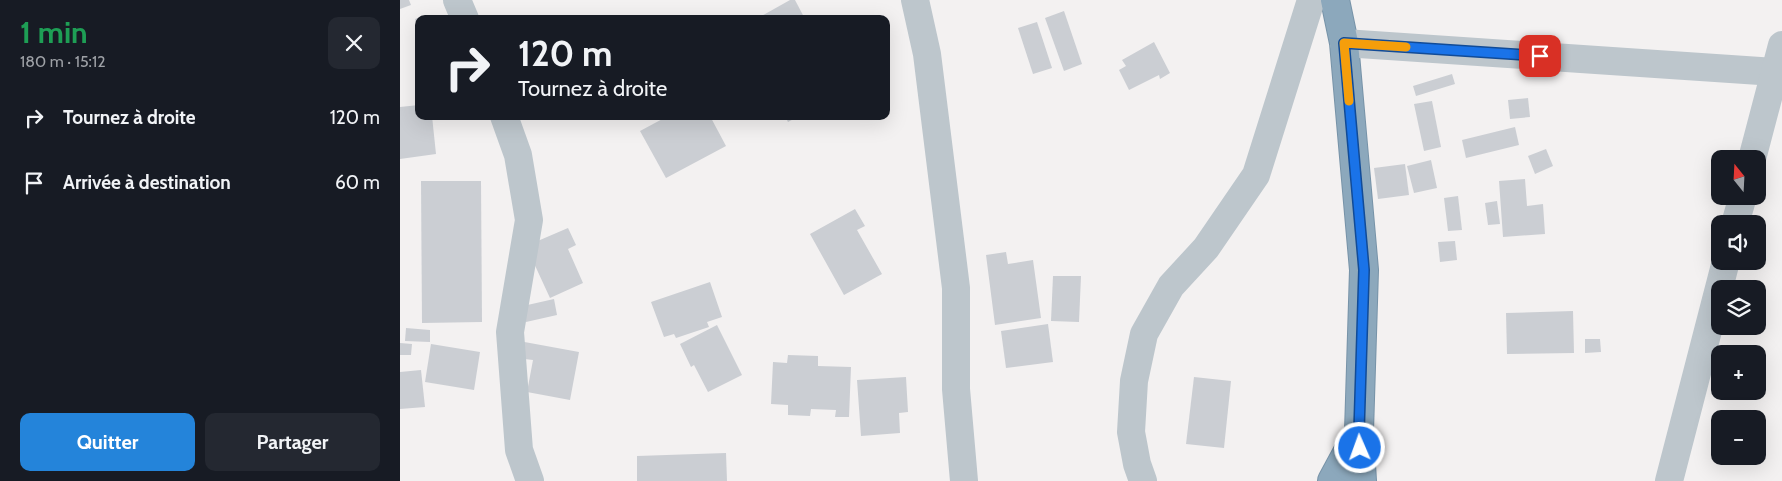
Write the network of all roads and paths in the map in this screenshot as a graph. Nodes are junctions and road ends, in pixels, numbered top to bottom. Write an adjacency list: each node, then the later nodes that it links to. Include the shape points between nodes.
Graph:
1 (457, 0): 5 (street)
2 (915, 0): 14 (street, via 927,54 956,288 956,389)
3 (1311, 0): 15 (street, via 1256,175 1206,248 1171,286 1144,334 1134,380 1131,432)
4 (1335, 0): 6 (highway)
5 (463, 15)
6 (1344, 43): 8 (street); 12 (highway, via 1364,270)
7 (1782, 45): 8 (street)
8 (1775, 72): 10 (street)
9 (505, 120): 13 (street, via 518,155 529,220 510,332 519,450)
10 (1754, 150)
11 (1724, 270): 18 (street)
12 (1359, 431): 16 (highway); 17 (highway)
13 (530, 481)
14 (964, 481)
15 (1143, 481)
16 (1332, 481)
17 (1362, 481)
18 (1669, 481)

